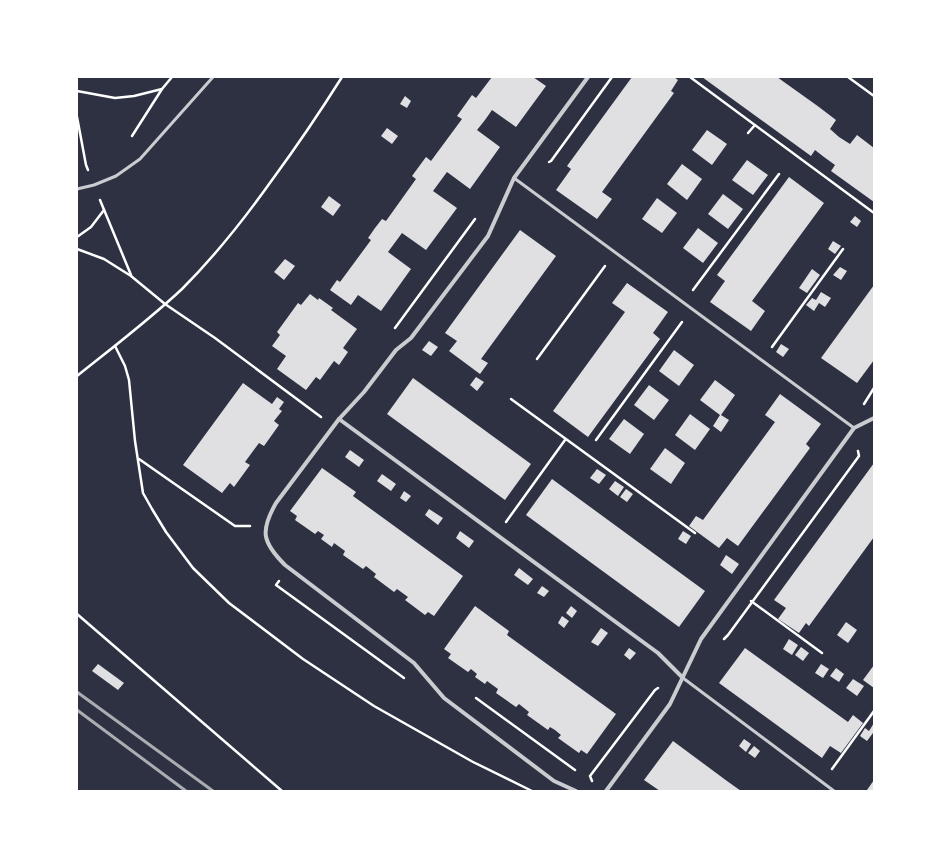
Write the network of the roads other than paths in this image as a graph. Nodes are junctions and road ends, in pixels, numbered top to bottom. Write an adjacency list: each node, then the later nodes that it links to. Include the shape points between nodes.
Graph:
1 (213, 77): 4 (lane, via 140,159 116,176)
2 (588, 77): 3 (street)
3 (514, 178): 6 (street, via 488,236 411,338 396,350); 7 (lane)
4 (77, 189)
5 (874, 418): 7 (street)
6 (339, 420): 8 (street, via 658,653); 9 (street, via 276,503 265,525 269,545 289,568 414,663 444,698 554,780)
7 (854, 428): 8 (street, via 701,640)
8 (683, 678): 10 (street, via 670,704); 11 (lane)
9 (576, 791)
10 (606, 791)
11 (834, 791)

